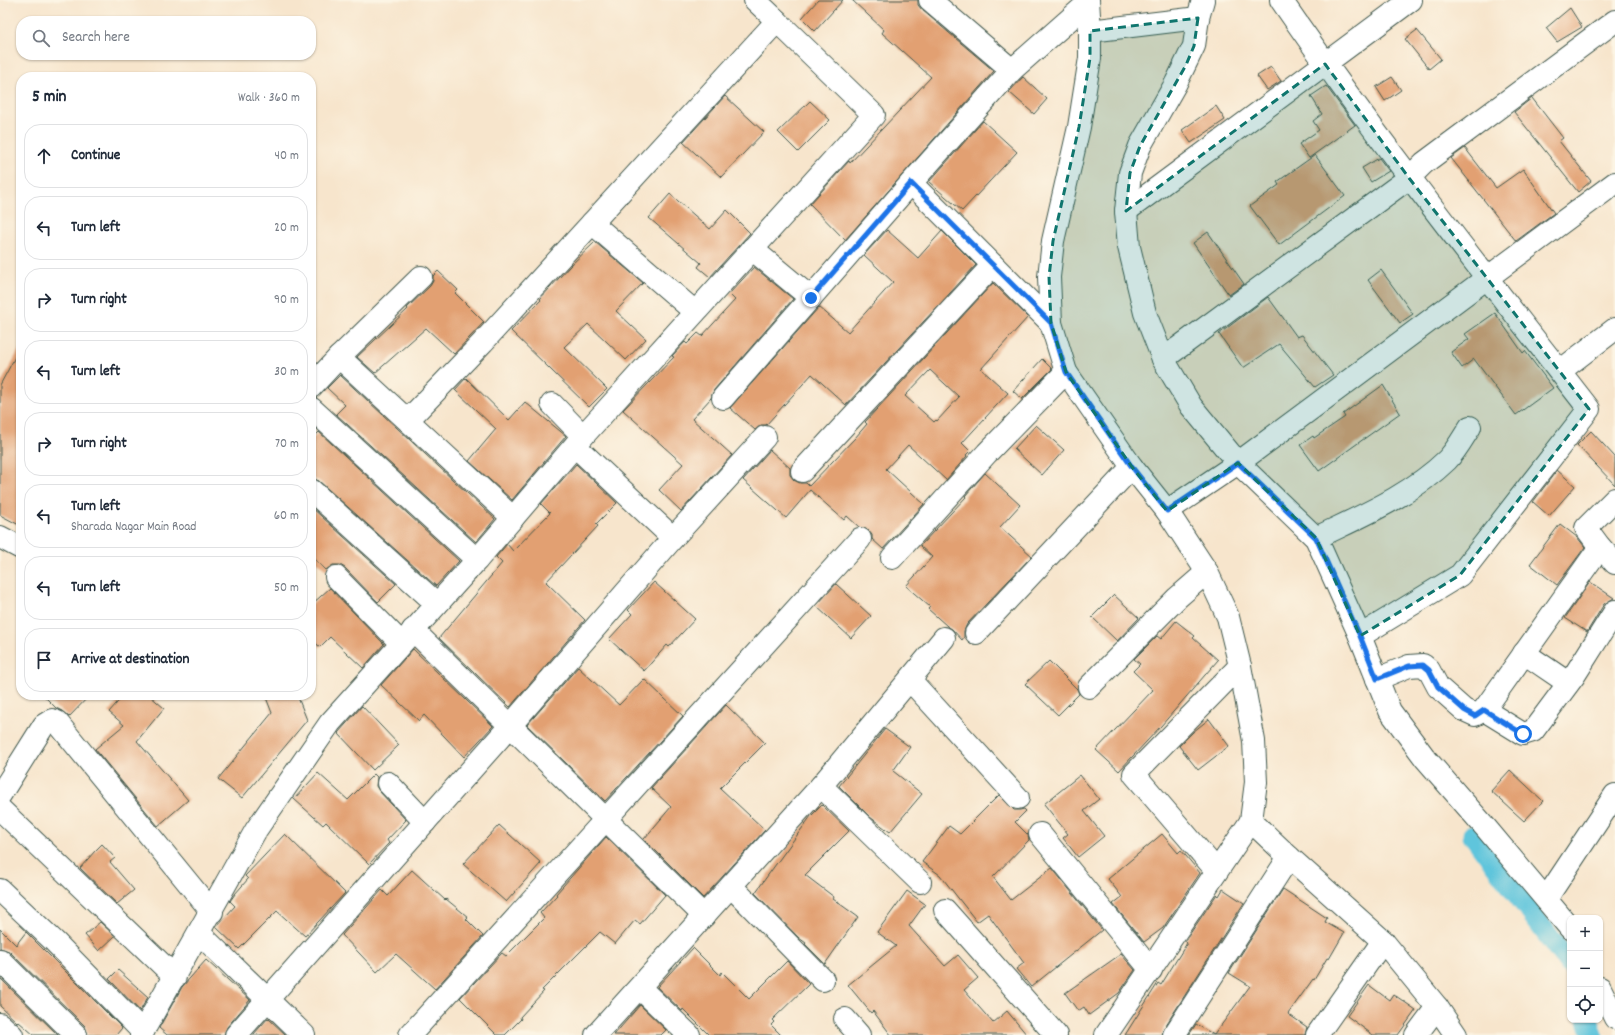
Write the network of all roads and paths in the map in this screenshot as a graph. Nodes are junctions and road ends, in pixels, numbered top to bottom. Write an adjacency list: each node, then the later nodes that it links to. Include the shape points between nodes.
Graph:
1 (755, 0): 7 (street)
2 (930, 0): 11 (street)
3 (1281, 0): 10 (street)
4 (1411, 0): 10 (street)
5 (1088, 2): 9 (street); 11 (street)
6 (1195, 12): 9 (street, via 1145,24); 15 (street, via 1194,46 1140,146 1130,172)
7 (776, 21): 16 (street); 17 (street, via 874,115)
8 (1615, 21): 12 (street, via 1424,163)
9 (1090, 31): 23 (street, via 1090,58 1079,127 1053,241 1049,277)
10 (1325, 64): 12 (street); 15 (street)
11 (1012, 70): 13 (street)
12 (1409, 178): 20 (street); 26 (street)
13 (911, 183): 18 (street); 21 (street)
14 (1615, 183): 20 (street)
15 (1126, 211): 26 (street, via 1129,247 1145,313)
16 (592, 223): 22 (street); 33 (street)
17 (752, 249): 21 (street); 22 (street)
18 (993, 265): 23 (street); 39 (street)
19 (421, 277): 25 (street)
20 (1488, 278): 27 (street); 38 (street)
21 (811, 298): 30 (street)
22 (695, 312): 36 (street)
23 (1051, 323): 28 (street)
24 (1615, 329): 27 (street)
25 (339, 357): 29 (street); 33 (street)
26 (1163, 359): 38 (street)
27 (1560, 371): 58 (street, via 1590,408 1460,575)
28 (1066, 372): 37 (street); 50 (street, via 987,453)
29 (316, 382)
30 (723, 398)
31 (552, 404): 36 (street)
32 (316, 413): 51 (street)
33 (408, 420): 43 (street)
34 (1470, 427): 46 (street, via 1448,459 1421,482 1379,508)
35 (765, 437): 45 (street)
36 (579, 441): 43 (street); 45 (street)
37 (1132, 467): 42 (street); 56 (street)
38 (1232, 468): 42 (street); 46 (street)
39 (802, 471)
40 (316, 495): 54 (street)
41 (1615, 499): 49 (street, via 1586,528)
42 (1167, 511): 52 (street)
43 (513, 518): 51 (street)
44 (0, 537): 48 (street)
45 (673, 538): 67 (street)
46 (1316, 538): 58 (street)
47 (860, 539): 74 (street)
48 (16, 545)
49 (1608, 555): 60 (street)
50 (892, 558)
51 (476, 560): 54 (street)
52 (1207, 572): 61 (street, via 1228,616); 65 (street, via 1177,598)
53 (336, 577): 57 (street)
54 (437, 604): 57 (street)
55 (1615, 610): 64 (street)
56 (976, 633)
57 (407, 636): 67 (street); 85 (street, via 330,723 256,830)
58 (1360, 636): 62 (street)
59 (944, 638): 63 (street)
60 (1524, 653): 64 (street); 66 (street)
61 (1240, 666): 75 (street, via 1254,741 1256,782); 79 (street, via 1134,774)
62 (1377, 679): 66 (street, via 1409,666 1423,665 1429,670 1438,687 1464,710 1475,716); 83 (street, via 1390,711 1425,758)
63 (910, 680): 69 (street); 72 (street)
64 (1568, 683): 66 (street, via 1533,732 1523,734)
65 (1090, 687)
66 (1484, 710)
67 (510, 726): 74 (street); 76 (street)
68 (388, 782): 76 (street)
69 (821, 786): 80 (street); 81 (street)
70 (0, 795): 85 (street, via 44,724 52,720 57,722)
71 (1615, 795): 83 (street)
72 (1018, 798)
73 (0, 809): 92 (street)
74 (606, 819): 86 (street); 106 (street)
75 (1251, 821): 78 (street); 79 (street)
76 (425, 822): 96 (street)
77 (1040, 834): 91 (street)
78 (1289, 857): 89 (street); 112 (street)
79 (1216, 870): 91 (street)
80 (920, 882)
81 (731, 886): 86 (street); 93 (street)
82 (0, 890): 101 (street, via 55,942)
83 (1546, 899): 87 (street)
84 (945, 910): 110 (street)
85 (212, 912): 88 (street)
86 (704, 916): 94 (street)
87 (1567, 924)
88 (199, 933): 92 (street); 96 (street)
89 (1383, 941): 97 (street); 113 (street)
90 (0, 960): 103 (street)
91 (1151, 970): 111 (street)
92 (175, 977): 101 (street)
93 (823, 980)
94 (640, 988): 107 (street); 108 (street)
95 (1603, 994): 98 (street)
96 (267, 1001): 104 (street); 105 (street)
97 (1437, 1007): 114 (street); 115 (street)
98 (1615, 1018)
99 (845, 1019): 109 (street)
100 (0, 1024): 102 (street)
101 (142, 1034)
102 (12, 1035)
103 (76, 1035)
104 (236, 1035)
105 (304, 1035)
106 (410, 1035)
107 (596, 1035)
108 (689, 1035)
109 (859, 1035)
110 (1056, 1035)
111 (1106, 1035)
112 (1174, 1035)
113 (1317, 1035)
114 (1416, 1035)
115 (1456, 1035)

